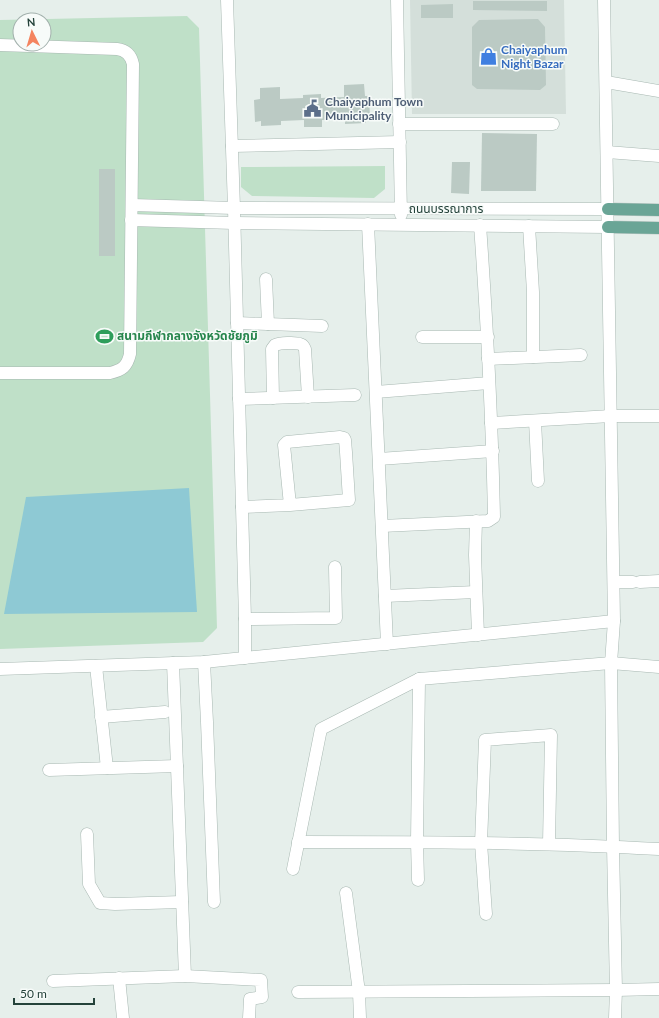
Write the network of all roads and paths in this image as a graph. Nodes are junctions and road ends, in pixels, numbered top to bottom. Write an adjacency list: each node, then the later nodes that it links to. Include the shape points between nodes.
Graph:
1 (227, 0): 10 (street)
2 (397, 0): 7 (street)
3 (604, 0): 5 (street)
4 (0, 45): 13 (street, via 116,49 130,55 133,64)
5 (606, 82): 6 (street); 11 (street)
6 (659, 91)
7 (399, 124): 8 (street); 9 (street)
8 (553, 124)
9 (400, 142): 10 (street); 15 (street)
10 (232, 146): 14 (street)
11 (607, 152): 12 (street); 16 (street)
12 (659, 156)
13 (132, 205): 14 (street, ถนนบรรณาการ); 18 (street)
14 (234, 208): 15 (street, ถนนบรรณาการ); 19 (street)
15 (401, 209): 16 (street, ถนนบรรณาการ); 21 (street)
16 (608, 209): 17 (main road, ถนนบรรณาการ); 24 (street)
17 (659, 210)
18 (131, 220): 19 (street, ถนนบรรณาการ); 35 (street, via 130,354 125,366 110,373)
19 (234, 223): 20 (street, ถนนบรรณาการ); 27 (street)
20 (368, 224): 21 (street, ถนนบรรณาการ); 37 (street)
21 (401, 224): 22 (street, ถนนบรรณาการ)
22 (480, 225): 23 (street, ถนนบรรณาการ); 31 (street)
23 (529, 226): 24 (street, ถนนบรรณาการ); 33 (street)
24 (608, 227): 25 (main road, ถนนบรรณาการ); 42 (street)
25 (659, 228)
26 (266, 279): 28 (street)
27 (237, 323): 28 (street); 41 (street)
28 (268, 324): 29 (street)
29 (322, 326)
30 (422, 337): 31 (street)
31 (488, 337): 34 (street)
32 (581, 355): 33 (street)
33 (533, 357): 34 (street)
34 (488, 359): 36 (street)
35 (0, 373)
36 (489, 383): 37 (street); 45 (street)
37 (376, 392): 47 (street)
38 (355, 395): 39 (street)
39 (308, 397): 40 (street); 40 (street, via 303,346 278,344 272,350)
40 (273, 398): 41 (street)
41 (239, 399): 50 (street)
42 (611, 416): 43 (street); 44 (street); 55 (street)
43 (659, 416)
44 (535, 421): 45 (street); 48 (street)
45 (491, 423): 46 (street)
46 (493, 451): 47 (street); 51 (street, via 494,517 488,521)
47 (379, 459): 52 (street)
48 (538, 481)
49 (290, 505): 49 (street, via 284,444 344,438 349,500); 50 (street)
50 (242, 507): 58 (street)
51 (476, 521): 52 (street); 56 (street)
52 (382, 526): 57 (street)
53 (335, 568): 58 (street, via 336,618)
54 (659, 581): 55 (street)
55 (614, 582): 59 (street)
56 (476, 592): 57 (street); 60 (street)
57 (385, 596): 61 (street)
58 (245, 620): 62 (street)
59 (614, 621): 60 (street); 65 (street)
60 (478, 635): 61 (street)
61 (387, 644): 62 (street)
62 (245, 658): 63 (street)
63 (204, 662): 64 (street); 86 (street)
64 (173, 663): 66 (street); 72 (street)
65 (611, 663): 67 (street); 69 (street); 80 (street)
66 (96, 666): 68 (street); 71 (street)
67 (659, 667)
68 (0, 669)
69 (419, 679): 76 (street, via 321,729); 77 (street)
70 (165, 712): 71 (street)
71 (102, 717): 73 (street)
72 (177, 766): 73 (street); 85 (street)
73 (107, 768): 74 (street)
74 (49, 770)
75 (87, 834): 85 (street, via 89,884 100,904)
76 (298, 842): 77 (street); 82 (street)
77 (417, 842): 78 (street); 83 (street)
78 (481, 843): 79 (street); 79 (street, via 485,740 551,735); 87 (street)
79 (549, 844): 80 (street)
80 (613, 846): 81 (street); 92 (street)
81 (659, 849)
82 (293, 869)
83 (418, 880)
84 (346, 893): 94 (street)
85 (182, 902): 88 (street)
86 (214, 902)
87 (486, 914)
88 (185, 976): 89 (street); 96 (street, via 261,980 262,997 250,999)
89 (119, 978): 90 (street); 95 (street)
90 (53, 981)
91 (659, 989): 92 (street)
92 (616, 990): 94 (street); 98 (street)
93 (298, 992): 94 (street)
94 (359, 992): 97 (street)
95 (123, 1018)
96 (249, 1018)
97 (360, 1018)
98 (615, 1018)

